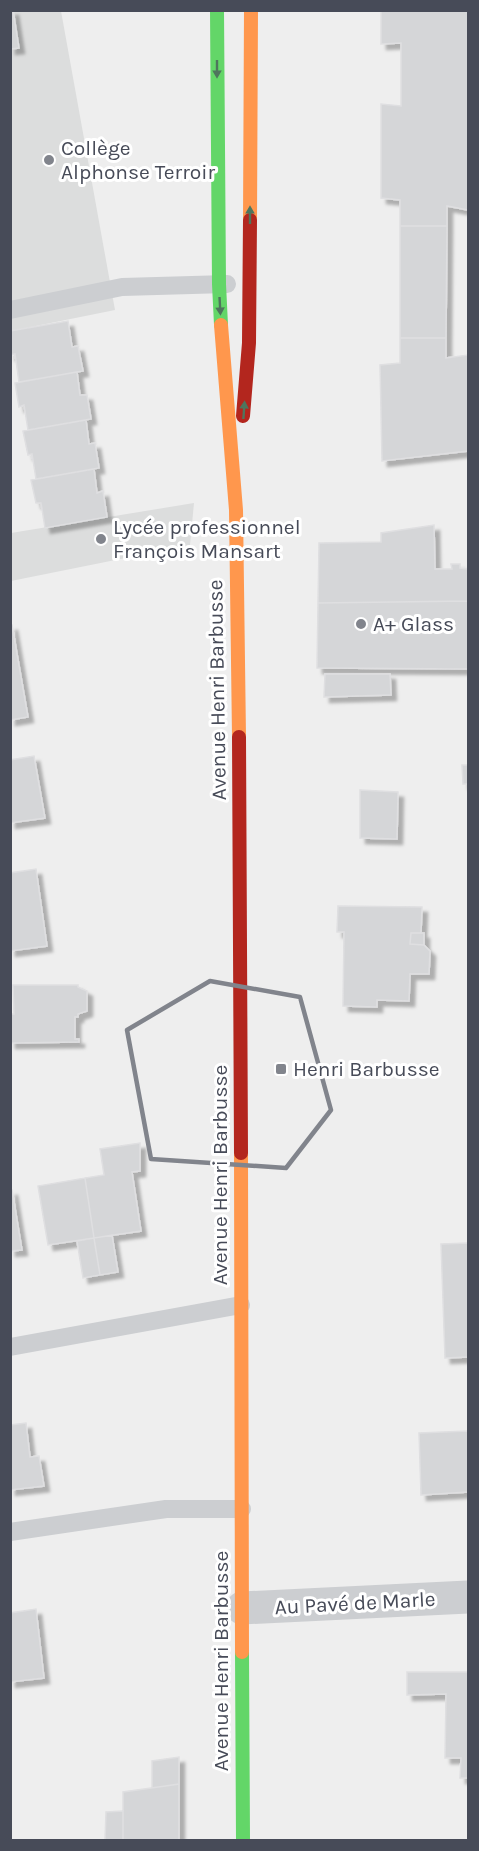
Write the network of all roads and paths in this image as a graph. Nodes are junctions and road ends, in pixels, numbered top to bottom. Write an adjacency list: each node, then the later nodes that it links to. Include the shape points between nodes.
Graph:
1 (217, 10): 4 (street, Avenue Henri Barbusse, one-way to 4)
2 (251, 10): 3 (street, Avenue Henri Barbusse, one-way to 2)
3 (250, 283): 4 (lane); 6 (street, Avenue Henri Barbusse, one-way to 3)
4 (219, 284): 5 (lane, via 122,287); 6 (street, Avenue Henri Barbusse, one-way to 6)
5 (10, 310)
6 (236, 510): 7 (street, Avenue Henri Barbusse)
7 (241, 1305): 8 (lane); 9 (street, Avenue Henri Barbusse)
8 (10, 1347)
9 (242, 1509): 10 (lane, via 166,1509); 12 (street, Avenue Henri Barbusse)
10 (10, 1532)
11 (468, 1597): 12 (street, Au Pavé de Marle)
12 (242, 1608): 13 (street, Avenue Henri Barbusse)
13 (243, 1840)

